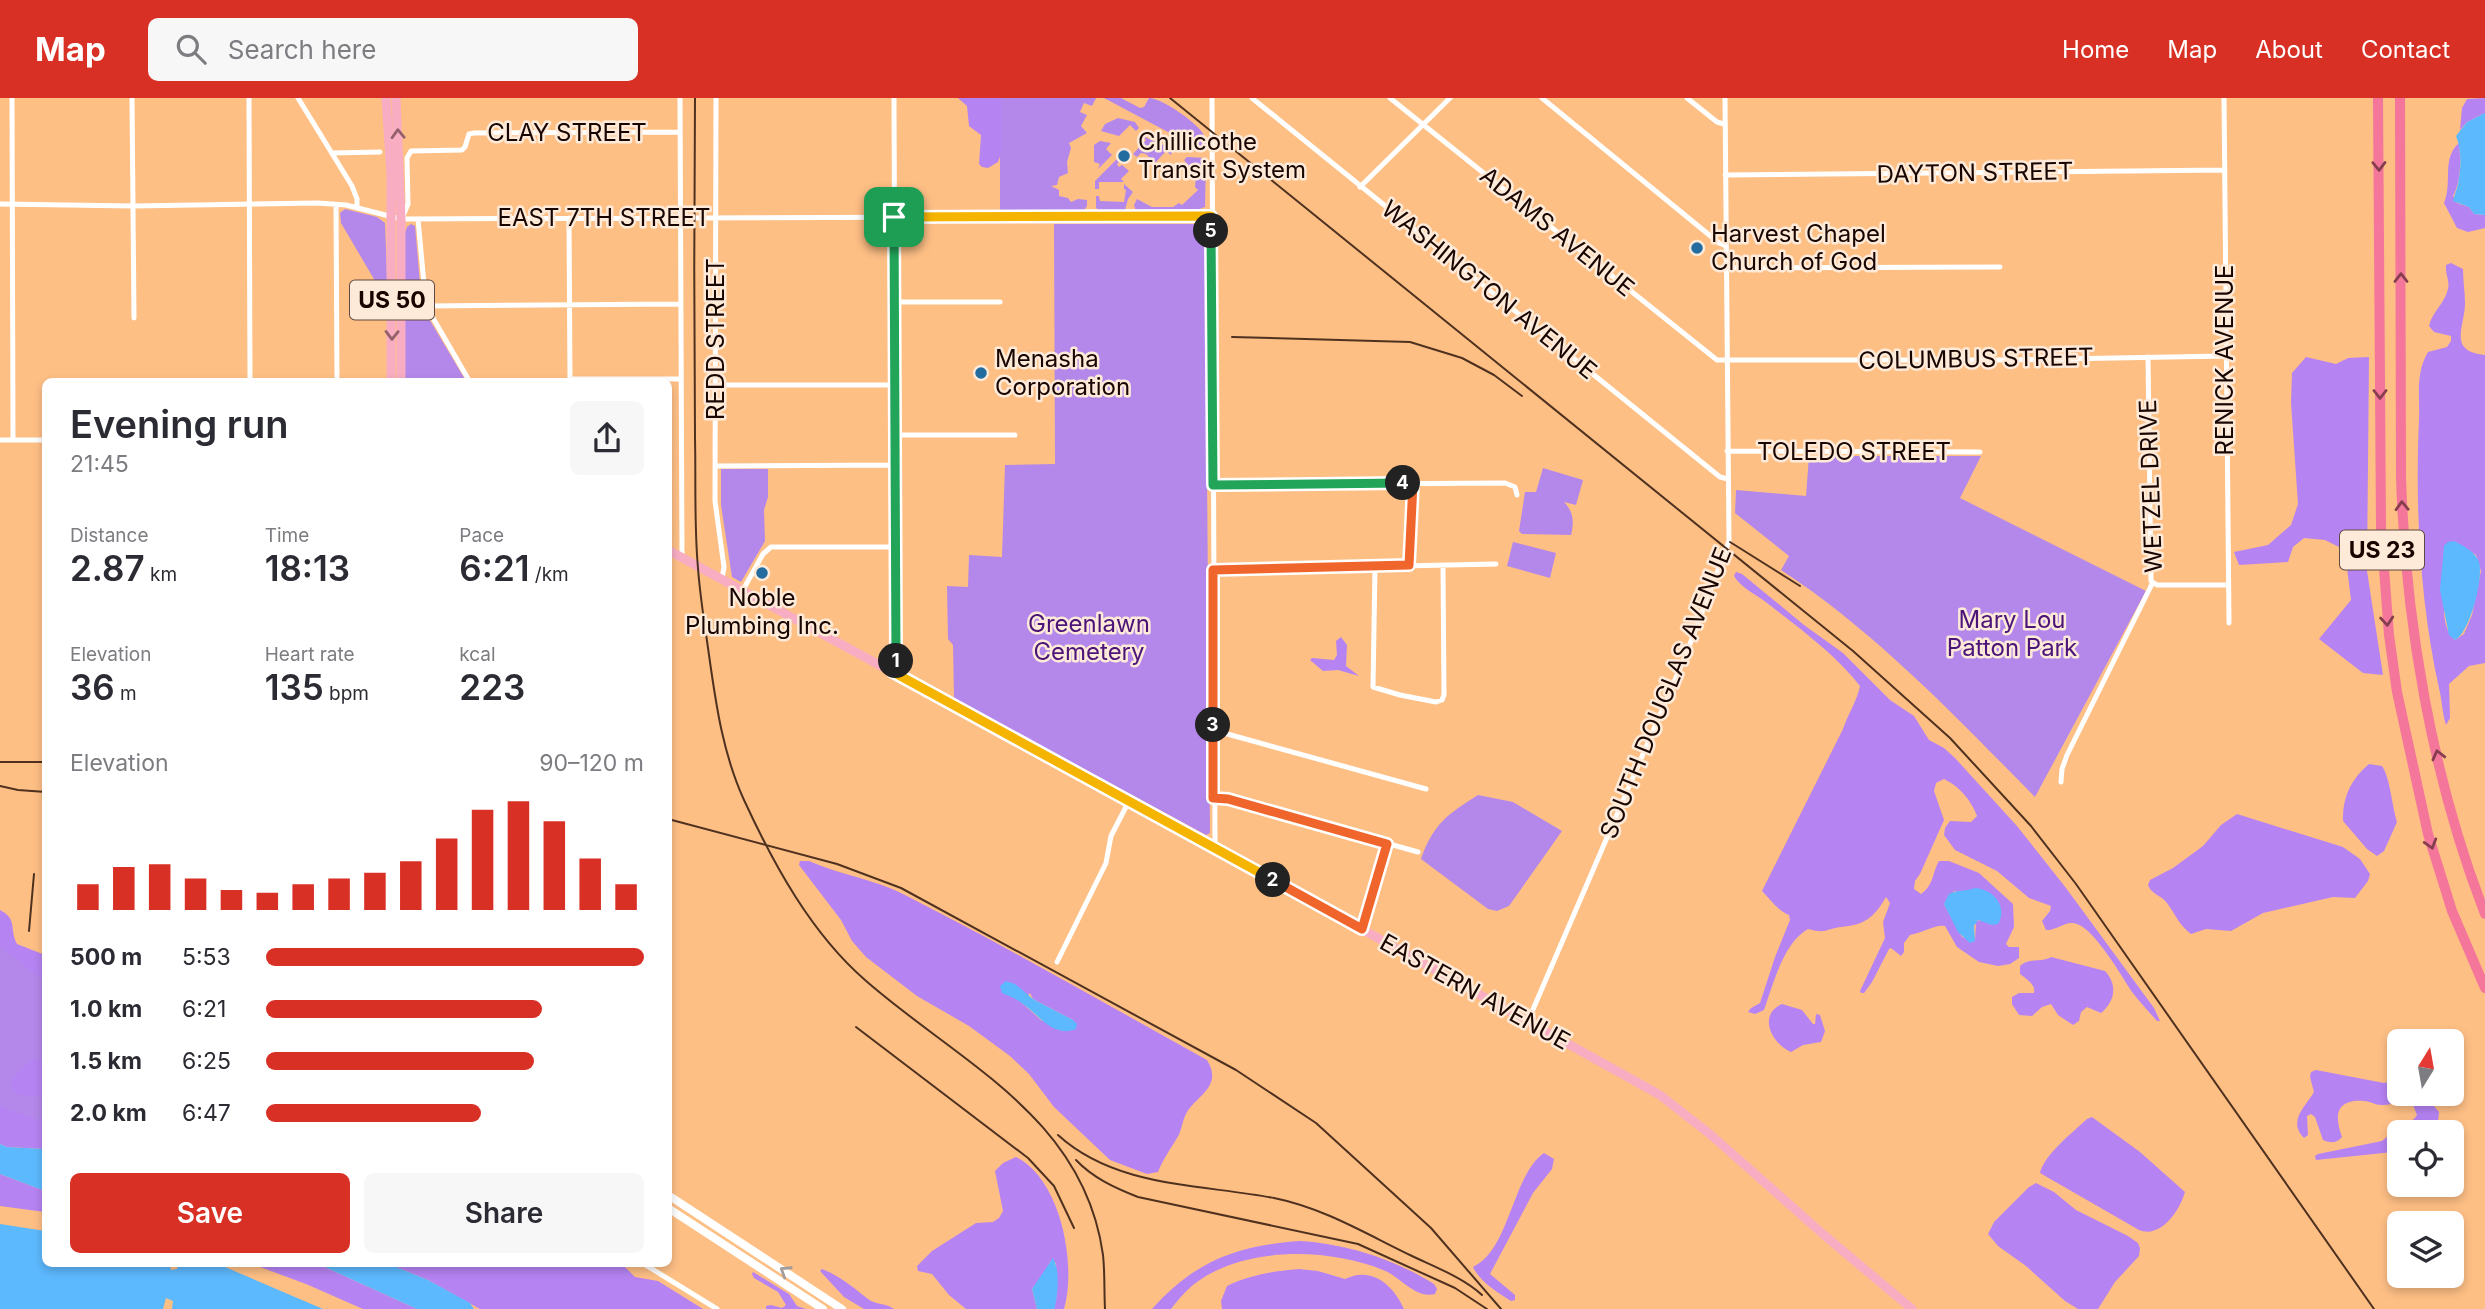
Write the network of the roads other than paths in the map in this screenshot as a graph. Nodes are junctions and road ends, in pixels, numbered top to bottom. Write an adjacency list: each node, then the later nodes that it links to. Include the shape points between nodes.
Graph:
1 (12, 98): 29 (street)
2 (132, 98): 32 (street)
3 (249, 98): 30 (street)
4 (299, 98): 24 (street)
5 (386, 98): 37 (main road, US 50)
6 (396, 98): 40 (main road, US 50, one-way to 6)
7 (680, 98): 22 (street)
8 (716, 98): 35 (street, REDD STREET)
9 (894, 98): 36 (street)
10 (1212, 98): 34 (street)
11 (1252, 98): 27 (street, WASHINGTON AVENUE)
12 (1390, 98): 21 (street, ADAMS AVENUE)
13 (1450, 98): 21 (street)
14 (1542, 98): 42 (street)
15 (1687, 98): 20 (street)
16 (1725, 98): 20 (street, SOUTH DOUGLAS AVENUE)
17 (2224, 98): 25 (street, RENICK AVENUE)
18 (2378, 98): 102 (highway, US 23, one-way to 102, via 2381,530 2389,635 2428,834 2452,911)
19 (2400, 98): 99 (highway, US 23, one-way to 19, via 2451,810 2425,703 2408,590 2401,476)
20 (1724, 124): 26 (street, SOUTH DOUGLAS AVENUE)
21 (1424, 125): 27 (street); 53 (street, ADAMS AVENUE, via 1709,354)
22 (680, 132): 39 (street); 40 (street, CLAY STREET, via 474,133 469,134 462,150 411,151 407,158 408,204)
23 (380, 152): 24 (street)
24 (333, 153): 33 (street, via 352,186)
25 (2224, 170): 26 (street, DAYTON STREET); 51 (street, RENICK AVENUE)
26 (1725, 175): 42 (street, SOUTH DOUGLAS AVENUE)
27 (1360, 187): 73 (street, WASHINGTON AVENUE)
28 (0, 204): 29 (street, EAST 7TH STREET)
29 (12, 204): 32 (street, EAST 7TH STREET); 67 (street)
30 (249, 204): 31 (street, EAST 7TH STREET); 32 (street, EAST 7TH STREET); 54 (street)
31 (336, 205): 33 (street, EAST 7TH STREET); 55 (street)
32 (133, 206): 50 (street)
33 (357, 208): 37 (street, EAST 7TH STREET)
34 (1211, 216): 36 (street, EAST 7TH STREET); 75 (street)
35 (716, 217): 36 (street, EAST 7TH STREET); 39 (street, EAST 7TH STREET); 62 (street, REDD STREET)
36 (894, 217): 45 (street)
37 (391, 218): 40 (street, EAST 7TH STREET); 56 (main road, US 50, one-way to 56)
38 (569, 218): 39 (street, EAST 7TH STREET); 41 (street, EAST 7TH STREET); 48 (street)
39 (681, 218): 47 (street)
40 (401, 219): 41 (street, EAST 7TH STREET); 57 (main road, US 50)
41 (418, 219): 49 (street)
42 (1726, 246): 44 (street, SOUTH DOUGLAS AVENUE)
43 (2000, 267): 44 (street)
44 (1726, 268): 53 (street, SOUTH DOUGLAS AVENUE)
45 (895, 302): 46 (street); 63 (street)
46 (1000, 302)
47 (680, 304): 48 (street); 61 (street)
48 (569, 305): 49 (street); 59 (street)
49 (426, 306): 58 (street)
50 (134, 318)
51 (2225, 356): 52 (street, COLUMBUS STREET); 87 (street, RENICK AVENUE)
52 (2148, 357): 53 (street, COLUMBUS STREET); 86 (street, WETZEL DRIVE)
53 (1727, 362): 69 (street, SOUTH DOUGLAS AVENUE)
54 (250, 378)
55 (337, 378)
56 (391, 378)
57 (401, 378)
58 (468, 378)
59 (570, 378)
60 (672, 379): 61 (street)
61 (680, 379): 79 (street)
62 (716, 385): 63 (street); 72 (street, REDD STREET)
63 (895, 385): 64 (street)
64 (895, 435): 65 (street); 71 (street)
65 (1015, 435)
66 (0, 440): 67 (street)
67 (13, 440): 68 (street)
68 (42, 440)
69 (1727, 452): 70 (street, TOLEDO STREET); 73 (street, SOUTH DOUGLAS AVENUE)
70 (1980, 453)
71 (896, 465): 72 (street); 77 (street)
72 (715, 466): 85 (street, REDD STREET)
73 (1728, 479): 103 (street, SOUTH DOUGLAS AVENUE, via 1729,541 1722,561)
74 (1413, 483): 75 (street); 76 (street, via 1505,483 1515,486); 81 (street)
75 (1213, 485): 84 (street)
76 (1517, 495)
77 (895, 547): 88 (street, via 771,547); 90 (street)
78 (672, 552): 79 (main road, EASTERN AVENUE)
79 (682, 557): 85 (main road, EASTERN AVENUE)
80 (1496, 564): 82 (street)
81 (1409, 565): 82 (street); 83 (street)
82 (1443, 565): 83 (street, via 1444,695 1436,702 1375,689)
83 (1375, 566): 84 (street)
84 (1213, 570): 91 (street)
85 (722, 579): 88 (main road, EASTERN AVENUE)
86 (2152, 584): 87 (street, WETZEL DRIVE); 92 (street, via 2067,755)
87 (2227, 585): 89 (street, RENICK AVENUE)
88 (743, 590): 90 (main road, EASTERN AVENUE)
89 (2229, 622)
90 (893, 672): 95 (main road, EASTERN AVENUE)
91 (1213, 730): 93 (street); 94 (street)
92 (2061, 782)
93 (1426, 789)
94 (1213, 798): 96 (street); 97 (street)
95 (1129, 801): 97 (main road, EASTERN AVENUE); 101 (street, via 1111,836 1108,858)
96 (1387, 844): 98 (street); 100 (street)
97 (1214, 847): 100 (main road, EASTERN AVENUE)
98 (1418, 852)
99 (2485, 914)
100 (1362, 929): 103 (main road, EASTERN AVENUE)
101 (1057, 962)
102 (2485, 988)
103 (1528, 1021): 110 (main road, EASTERN AVENUE, via 1675,1105)
104 (672, 1198): 109 (main road, one-way to 104)
105 (672, 1211): 108 (main road)
106 (649, 1267): 107 (street)
107 (717, 1309)
108 (823, 1309)
109 (842, 1309)
110 (1912, 1309)

